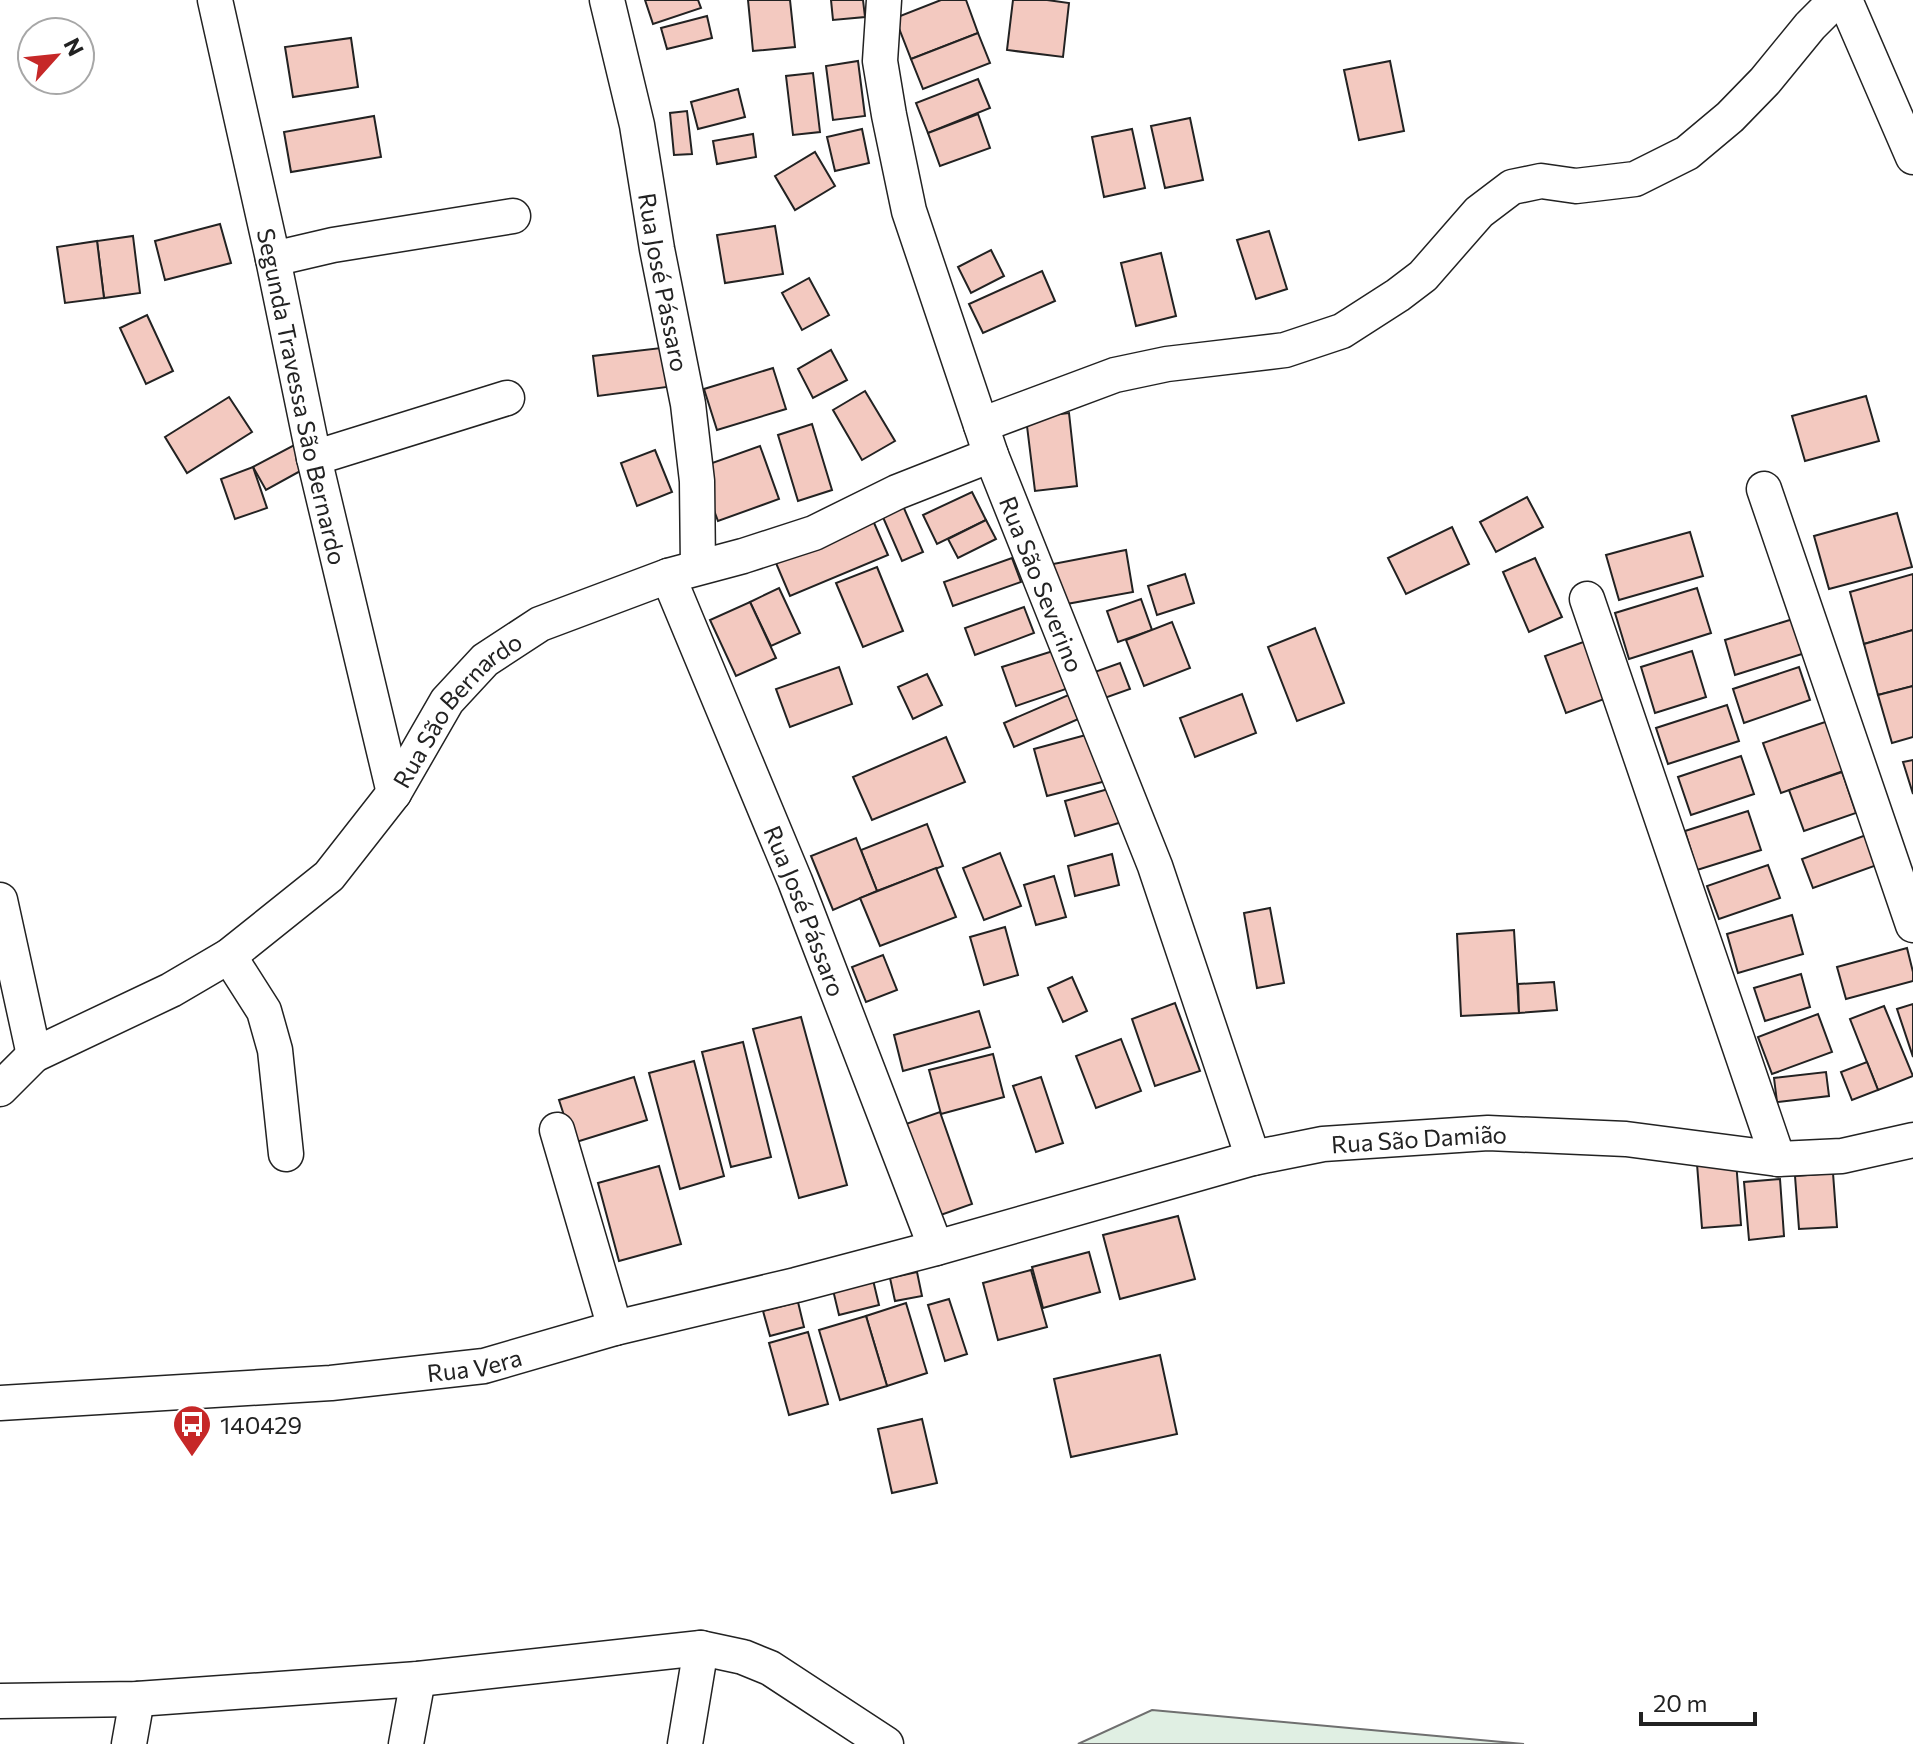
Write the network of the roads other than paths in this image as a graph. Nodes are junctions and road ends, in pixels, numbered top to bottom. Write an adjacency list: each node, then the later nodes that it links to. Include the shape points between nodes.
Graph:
1 (215, 0): 8 (street, Segunda Travessa São Bernardo)
2 (607, 0): 13 (street, Rua José Pássaro, via 637,125 688,404 697,481)
3 (884, 0): 10 (street, Rua São Severino, via 880,61 909,211)
4 (1836, 0): 10 (street, Rua São Bernardo, via 1730,117 1687,153 1635,179 1576,186 1541,181 1512,187 1479,212 1423,276 1342,331 1285,350 1115,375)
5 (1845, 0): 6 (street)
6 (1913, 157)
7 (513, 216): 8 (street)
8 (273, 259): 11 (street, Segunda Travessa São Bernardo)
9 (507, 398): 11 (street)
10 (986, 440): 13 (street, Rua São Bernardo, via 814,533); 24 (street, Rua São Severino, via 1155,866)
11 (314, 458): 15 (street, Segunda Travessa São Bernardo)
12 (1764, 489): 17 (street)
13 (683, 572): 15 (street, Rua São Bernardo, via 540,624 485,660 447,701); 26 (street, Rua José Pássaro)
14 (1587, 599): 25 (street)
15 (394, 793): 18 (street, Rua São Bernardo, via 329,876)
16 (0, 900): 19 (street)
17 (1913, 925)
18 (229, 956): 19 (street, Rua São Bernardo, via 171,990); 23 (street, via 264,1011 275,1050)
19 (34, 1055): 20 (street, Rua São Bernardo)
20 (0, 1089)
21 (557, 1130): 27 (street)
22 (1913, 1140): 25 (street, Rua São Damião, via 1842,1156)
23 (286, 1154)
24 (1253, 1158): 25 (street, Rua São Damião, via 1323,1144 1488,1133 1626,1139); 26 (street, Rua São Damião)
25 (1778, 1159)
26 (936, 1248): 27 (street, Rua Vera)
27 (615, 1328): 28 (street, Rua Vera, via 469,1368 331,1383)
28 (0, 1403)
29 (701, 1648): 30 (street); 35 (street); 36 (street, via 770,1668)
30 (418, 1679): 31 (street); 34 (street)
31 (137, 1699): 32 (street); 33 (street)
32 (0, 1701)
33 (129, 1744)
34 (406, 1744)
35 (685, 1744)
36 (886, 1744)

